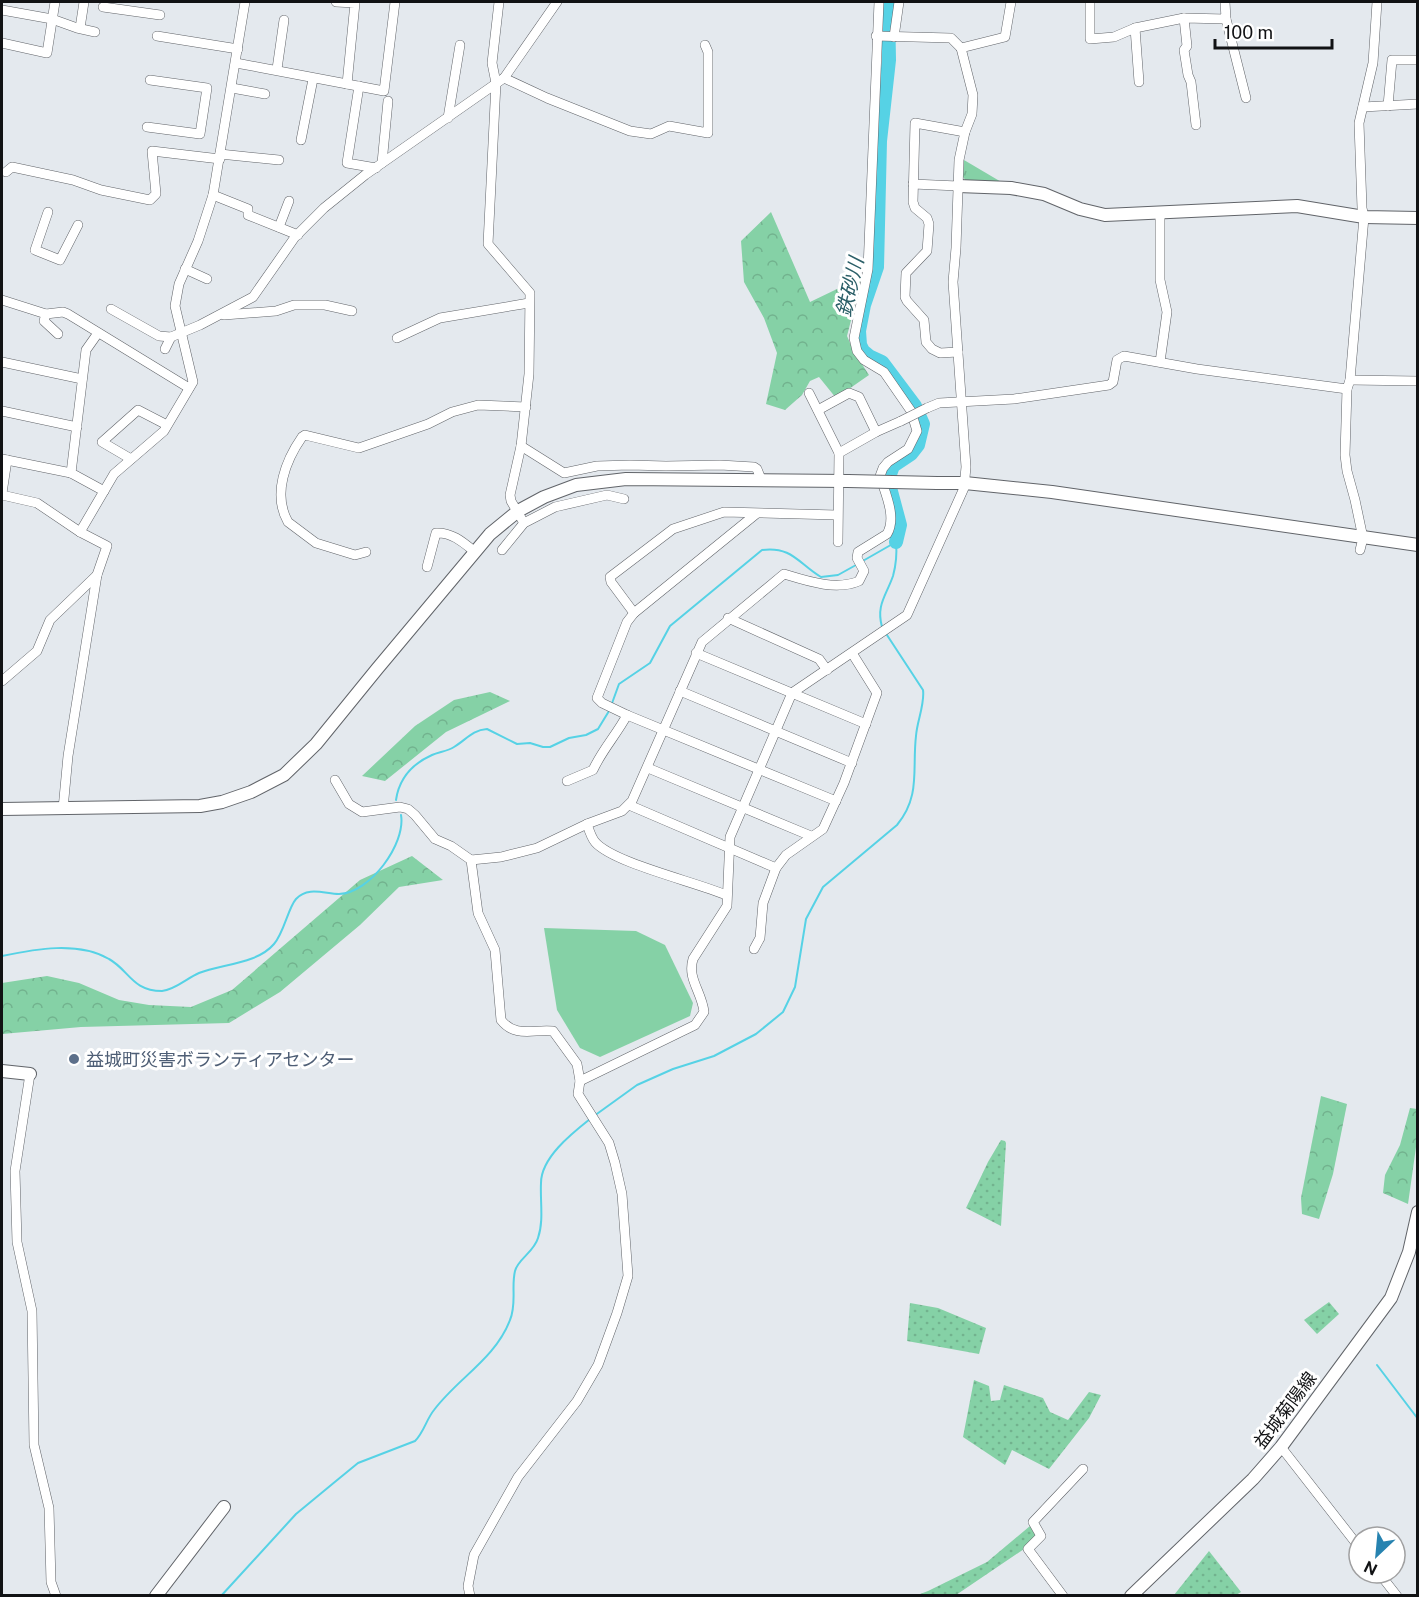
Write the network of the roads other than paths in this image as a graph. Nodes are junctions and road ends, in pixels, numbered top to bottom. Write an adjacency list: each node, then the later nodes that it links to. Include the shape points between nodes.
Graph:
1 (55, 2): 17 (street)
2 (84, 2): 21 (street)
3 (246, 2): 31 (street)
4 (336, 2): 39 (street, via 355,3)
5 (395, 2): 40 (street, via 384,91)
6 (499, 2): 37 (street, via 492,63)
7 (557, 2): 37 (street)
8 (879, 2): 25 (street)
9 (899, 2): 26 (street)
10 (1011, 2): 30 (street, via 1005,37)
11 (1089, 2): 22 (street, via 1090,39 1114,37)
12 (1225, 2): 19 (street)
13 (1377, 2): 46 (street, via 1373,63)
14 (103, 7): 16 (street)
15 (2, 10): 17 (street)
16 (160, 15)
17 (52, 18): 21 (street); 27 (street, via 46,53)
18 (1184, 18): 19 (street); 22 (street); 49 (street, via 1184,50)
19 (1226, 19): 43 (street)
20 (284, 20): 34 (street)
21 (80, 28): 23 (street)
22 (1135, 28): 38 (street)
23 (95, 32)
24 (157, 36): 31 (street)
25 (876, 36): 26 (street); 122 (street, via 868,269 854,338 864,360 884,372 911,411 917,431 908,449 888,462 881,472 891,516 890,530 858,552 863,575 859,581 844,585 809,582 784,574)
26 (894, 37): 30 (street, via 951,38)
27 (2, 43)
28 (460, 45): 48 (street)
29 (705, 45): 37 (street, via 708,133 669,126 651,134 630,131)
30 (961, 48): 51 (street, via 973,95 972,114)
31 (238, 49): 33 (street)
32 (1418, 60): 47 (street, via 1392,60)
33 (236, 63): 34 (street); 41 (street)
34 (277, 69): 35 (street)
35 (313, 79): 39 (street); 52 (street)
36 (150, 80): 50 (street, via 207,88 200,134)
37 (500, 80): 48 (street); 71 (street, via 488,244 530,293)
38 (1139, 82)
39 (347, 84): 40 (street)
40 (359, 86): 55 (street, via 347,163)
41 (232, 88): 42 (street); 53 (street)
42 (265, 94)
43 (1246, 98)
44 (388, 100): 55 (street)
45 (1418, 104): 47 (street)
46 (1363, 106): 47 (street); 63 (street, via 1359,156)
47 (1388, 106)
48 (448, 118): 55 (street)
49 (1196, 125)
50 (147, 127)
51 (965, 132): 57 (street, via 915,123); 58 (street)
52 (301, 140)
53 (220, 156): 54 (street); 56 (street, via 152,151 156,194 150,200 12,167); 59 (street)
54 (279, 160)
55 (379, 166): 67 (street, via 324,208)
56 (6, 172)
57 (912, 184): 58 (street); 82 (street, via 915,208 929,224 927,251 906,273 905,297 924,320 926,342 932,349 940,353)
58 (958, 186): 62 (street, via 1044,194 1105,215); 82 (street, via 953,282)
59 (213, 195): 66 (street, via 250,206 248,215); 68 (street)
60 (289, 201): 66 (street)
61 (48, 212): 65 (street, via 35,250 60,260)
62 (1160, 213): 63 (street, via 1297,206); 84 (street, via 1160,280 1167,312)
63 (1364, 217): 64 (street); 87 (street)
64 (1418, 218)
65 (78, 225)
66 (279, 227): 67 (street)
67 (298, 234): 75 (street, via 253,297)
68 (185, 269): 69 (street); 76 (street, via 175,298)
69 (207, 279)
70 (2, 300): 74 (street)
71 (529, 303): 80 (street, via 440,318); 91 (street)
72 (111, 309): 79 (street, via 159,336)
73 (352, 311): 75 (street, via 325,305 294,305 276,311)
74 (46, 314): 77 (street, via 63,312); 78 (street, via 44,321)
75 (218, 315): 76 (street)
76 (181, 332): 79 (street); 88 (street, via 193,382)
77 (98, 333): 85 (street, via 86,350); 88 (street)
78 (58, 334)
79 (171, 337): 81 (street)
80 (397, 338)
81 (165, 349)
82 (958, 352): 90 (street)
83 (2, 362): 85 (street)
84 (1160, 362): 87 (street); 90 (street, via 1122,356 1109,385 1014,399)
85 (82, 379): 95 (street)
86 (1418, 381): 87 (street)
87 (1348, 385): 114 (street, via 1345,455)
88 (189, 388): 94 (street)
89 (809, 393): 92 (street)
90 (961, 401): 96 (street, bridge, via 939,403); 104 (street)
91 (526, 407): 97 (street); 117 (street, via 478,405 359,448 302,436 289,458 281,487 288,522 316,543 355,555)
92 (818, 410): 96 (street, via 849,393 855,394); 98 (street)
93 (2, 411): 95 (street)
94 (167, 425): 99 (street); 99 (street, via 138,410 102,442)
95 (76, 427): 101 (street)
96 (876, 432): 98 (street)
97 (521, 446): 102 (street, via 564,473 608,466 720,465 754,467); 108 (street, via 510,495)
98 (839, 453): 103 (street)
99 (131, 459): 105 (street, via 114,474)
100 (4, 460): 101 (street); 106 (street)
101 (71, 473): 105 (street)
102 (761, 479): 103 (street); 108 (street, via 599,481 560,490)
103 (842, 481): 104 (street, bridge); 110 (street)
104 (964, 483): 114 (street, via 1052,492); 124 (street, via 911,609)
105 (104, 491): 112 (street)
106 (2, 494): 112 (street, via 37,503)
107 (624, 499): 111 (street, via 607,495 581,500 555,507)
108 (518, 511): 111 (street); 118 (street)
109 (756, 514): 110 (street); 121 (street); 121 (street, via 724,512 673,529 612,575 611,582)
110 (837, 515): 113 (street)
111 (524, 523): 116 (street)
112 (80, 532): 120 (street, via 107,546)
113 (838, 542)
114 (1361, 544): 115 (street)
115 (1418, 545)
116 (502, 550)
117 (366, 552)
118 (475, 552): 119 (street, via 460,539 436,533); 142 (street, via 316,744 284,775 251,792 200,806)
119 (427, 567)
120 (97, 574): 126 (street, via 50,620 37,651); 142 (street)
121 (634, 613): 129 (street, via 597,695 602,703)
122 (728, 618): 123 (street); 125 (street, via 819,659)
123 (696, 653): 127 (street); 128 (street)
124 (852, 653): 125 (street); 130 (street, via 877,693)
125 (827, 670): 128 (street)
126 (2, 681)
127 (680, 691): 131 (street); 132 (street)
128 (792, 693): 130 (street); 132 (street)
129 (624, 713): 131 (street); 137 (street, via 618,733 593,770)
130 (866, 724): 133 (street)
131 (664, 730): 134 (street); 135 (street)
132 (776, 731): 133 (street); 135 (street)
133 (852, 763): 138 (street)
134 (648, 768): 139 (street); 140 (street)
135 (759, 768): 138 (street); 140 (street)
136 (334, 780): 146 (street, via 349,804 362,812 408,809 435,839)
137 (567, 781)
138 (836, 801): 144 (street, via 823,829)
139 (629, 805): 143 (street); 145 (street)
140 (743, 808): 144 (street); 145 (street)
141 (2, 809): 142 (street)
142 (63, 809)
143 (586, 825): 146 (street, via 537,848); 148 (street, via 595,842 633,864)
144 (811, 836): 147 (street)
145 (728, 846): 147 (street); 148 (street)
146 (471, 860): 152 (street, via 478,913 495,950 501,1020 518,1032 553,1031 577,1064)
147 (776, 868): 149 (street, via 763,903 760,938)
148 (726, 895): 152 (street, via 727,906 691,967 704,1012 694,1025)
149 (754, 949)
150 (2, 1071): 151 (street)
151 (30, 1074): 159 (street, via 15,1171 17,1242 32,1311 34,1445 50,1508 51,1582)
152 (580, 1081): 161 (street, via 578,1094 609,1143 622,1194 627,1276 598,1365 577,1401 518,1478 474,1555)
153 (1418, 1212): 154 (street, 益城菊陽線)
154 (1415, 1235): 155 (street, 益城菊陽線, via 1391,1298)
155 (1281, 1447): 158 (street); 163 (street, 益城菊陽線)
156 (1083, 1469): 162 (street, via 1033,1522 1041,1536 1028,1549)
157 (224, 1507): 160 (street)
158 (1347, 1532)
159 (56, 1596)
160 (156, 1596)
161 (470, 1596)
162 (1064, 1596)
163 (1131, 1596)

